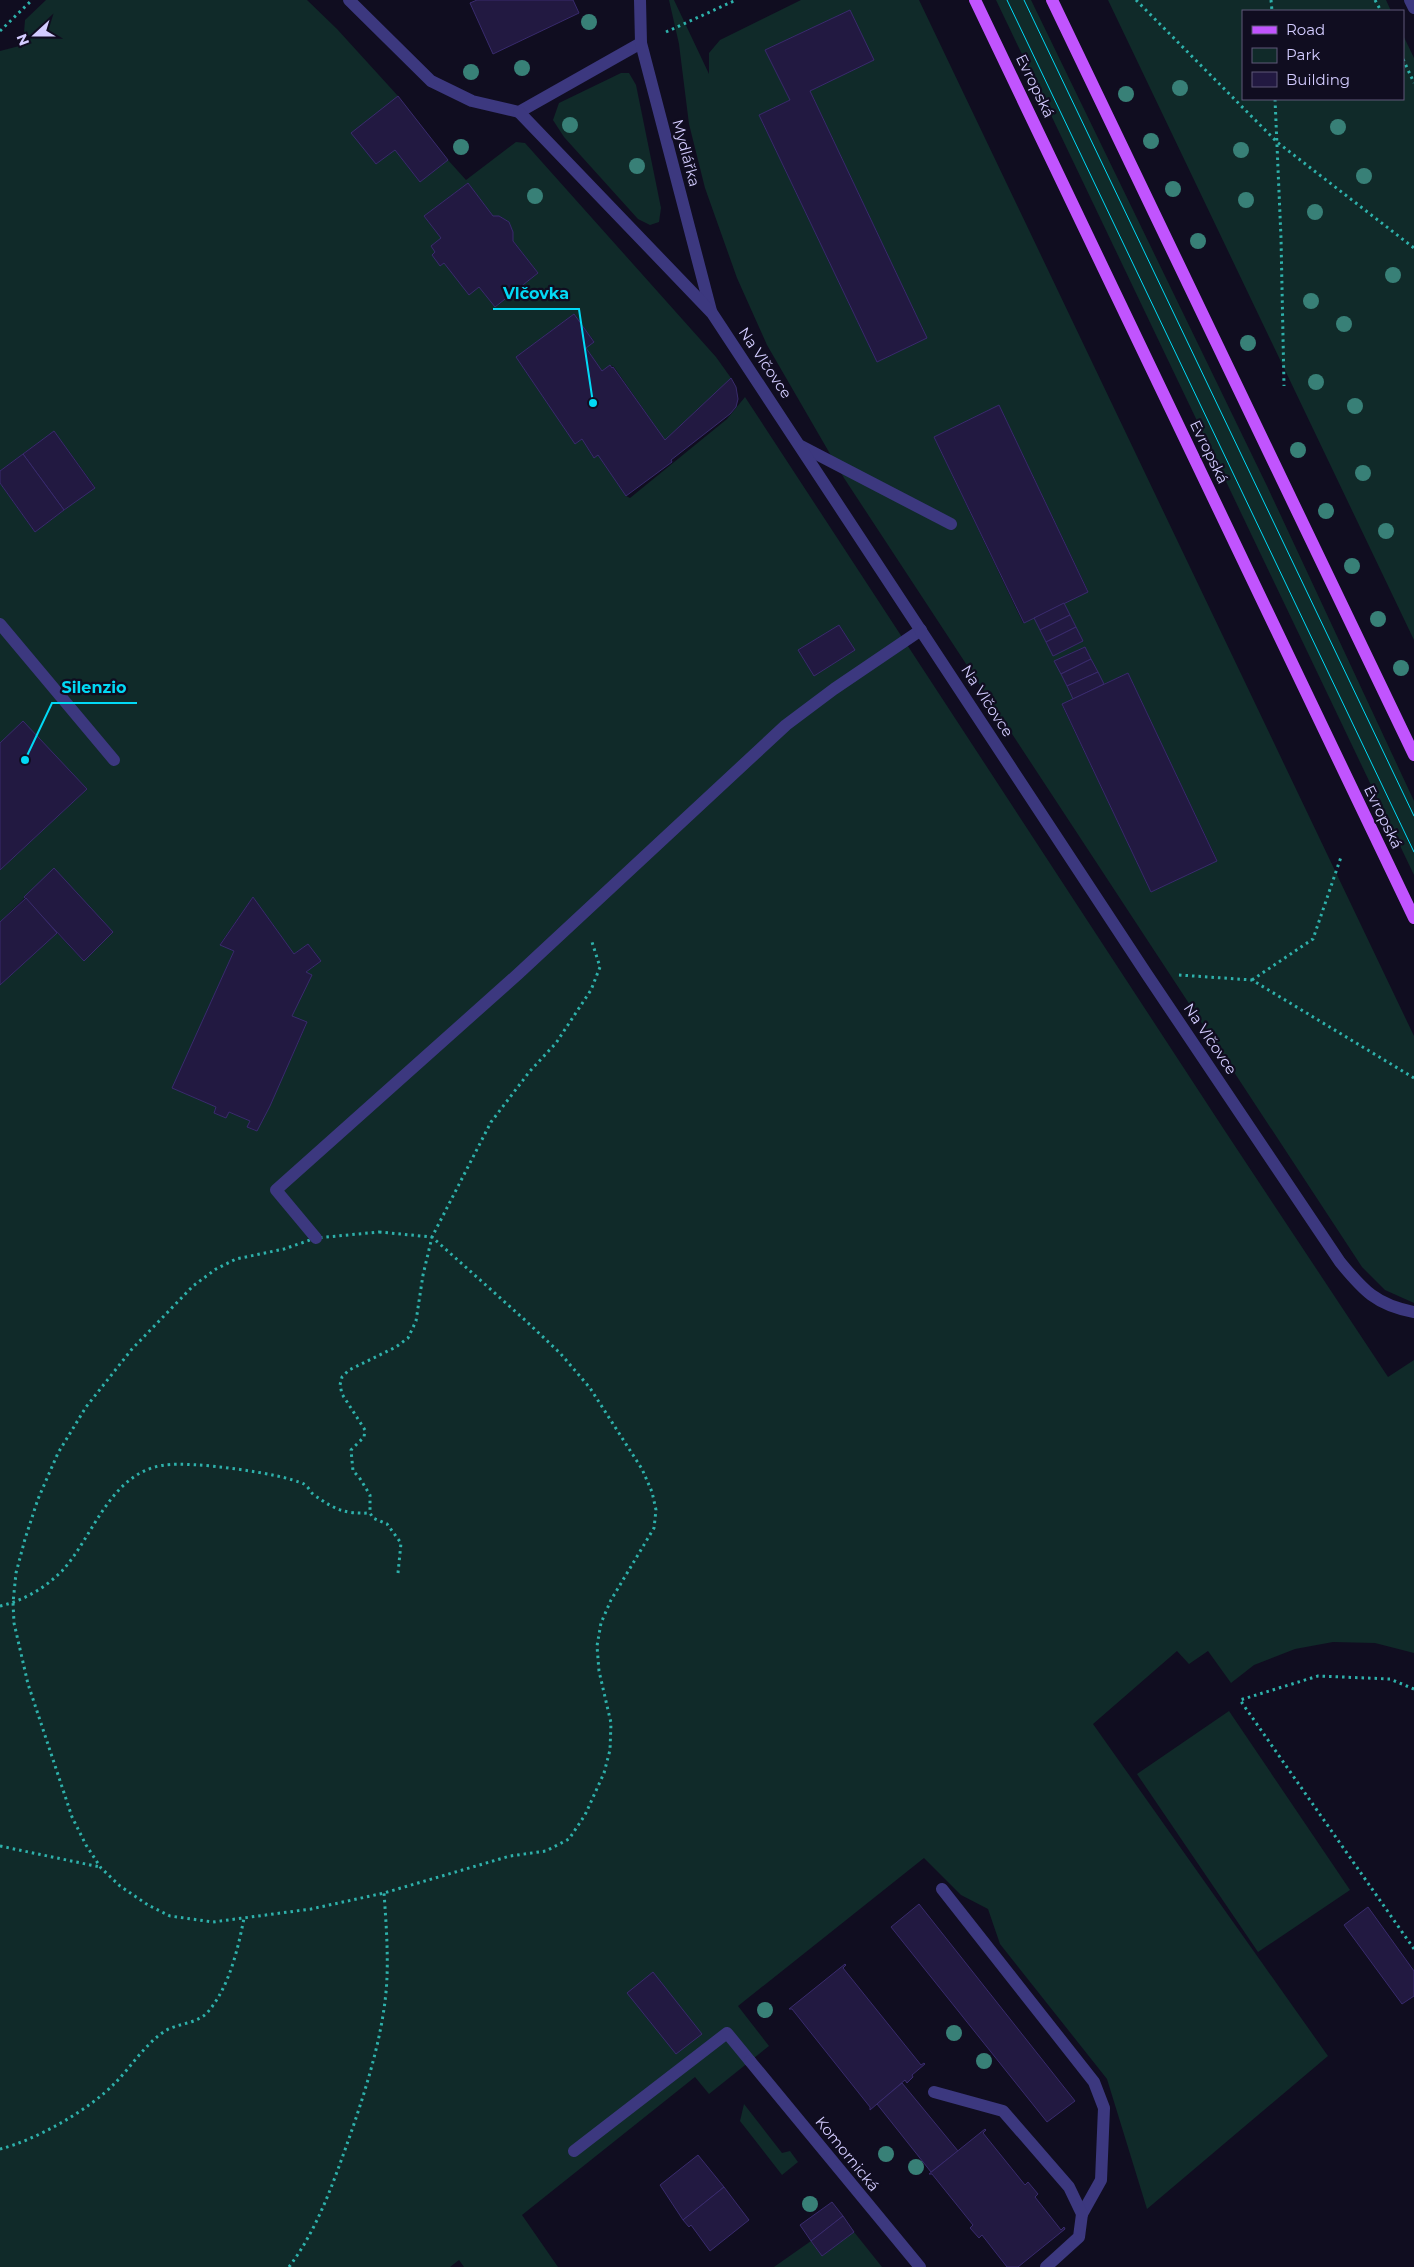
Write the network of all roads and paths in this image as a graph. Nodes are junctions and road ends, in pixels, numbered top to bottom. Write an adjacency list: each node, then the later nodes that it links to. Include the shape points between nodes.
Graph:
1 (32, 0): 10 (path)
2 (349, 0): 15 (street, via 431,81 472,101)
3 (640, 0): 11 (street, Mydlářka)
4 (736, 0): 11 (path)
5 (976, 0): 28 (main road, Evropská)
6 (1052, 0): 24 (main road)
7 (1136, 0): 16 (path)
8 (1410, 0): 9 (street)
9 (1414, 8)
10 (0, 31)
11 (641, 44): 15 (street); 18 (street, Mydlářka)
12 (1404, 61): 13 (path)
13 (1414, 83)
14 (1275, 100): 16 (path)
15 (519, 112): 18 (street, Na Vlčovce)
16 (1277, 142): 17 (path); 19 (path)
17 (1414, 248)
18 (712, 313): 20 (street, Na Vlčovce)
19 (1284, 386)
20 (801, 446): 21 (street); 23 (street, Na Vlčovce)
21 (951, 524)
22 (0, 624): 25 (street)
23 (922, 630): 27 (street, via 834,688 786,725); 29 (street, Na Vlčovce)
24 (1414, 754)
25 (114, 760)
26 (1342, 856): 30 (path, via 1314,939)
27 (581, 916): 32 (path, via 600,966 591,990 556,1043 491,1122); 33 (street, via 276,1190)
28 (1414, 918)
29 (1146, 973): 30 (path); 34 (street, Na Vlčovce, via 1340,1262 1365,1292 1397,1309)
30 (1252, 980): 31 (path)
31 (1414, 1078)
32 (432, 1237): 33 (path, via 379,1232); 35 (path, via 418,1313 408,1338 349,1370 340,1385 342,1394 365,1430 364,1437 351,1450 351,1460 353,1471 370,1496); 43 (path, via 553,1346 590,1388 642,1469 656,1510 654,1528 615,1592 601,1623 597,1646 599,1671 611,1723 610,1750 585,1815 569,1839 546,1851 510,1856)
33 (316, 1238): 37 (path, via 236,1260 216,1269 193,1286 132,1349 86,1408 58,1453 25,1539 16,1572)
34 (1414, 1312)
35 (370, 1513): 36 (path, via 373,1518 387,1524 401,1543); 37 (path, via 346,1514 317,1497 306,1484 263,1473 165,1465 132,1478 103,1508 64,1569 39,1590)
36 (398, 1573)
37 (13, 1603): 38 (path); 41 (path, via 19,1648 43,1732 72,1817)
38 (0, 1606)
39 (1414, 1689): 45 (path, via 1390,1679 1318,1676 1240,1700)
40 (0, 1846): 41 (path)
41 (101, 1868): 44 (path, via 120,1886 170,1916 213,1922)
42 (942, 1889): 49 (street, via 1094,2082 1104,2108 1101,2180)
43 (384, 1893): 44 (path, via 311,1909); 50 (path, via 387,1978 377,2045 332,2185 302,2249)
44 (244, 1918): 47 (path, via 239,1945 222,1990 206,2014 165,2031 114,2085 58,2125)
45 (1414, 1949)
46 (934, 2092): 49 (street, via 1003,2111 1069,2186)
47 (0, 2149)
48 (574, 2151): 51 (street, Komornická, via 727,2033)
49 (1082, 2214): 52 (street, via 1078,2237)
50 (289, 2267)
51 (920, 2267)
52 (1046, 2267)

